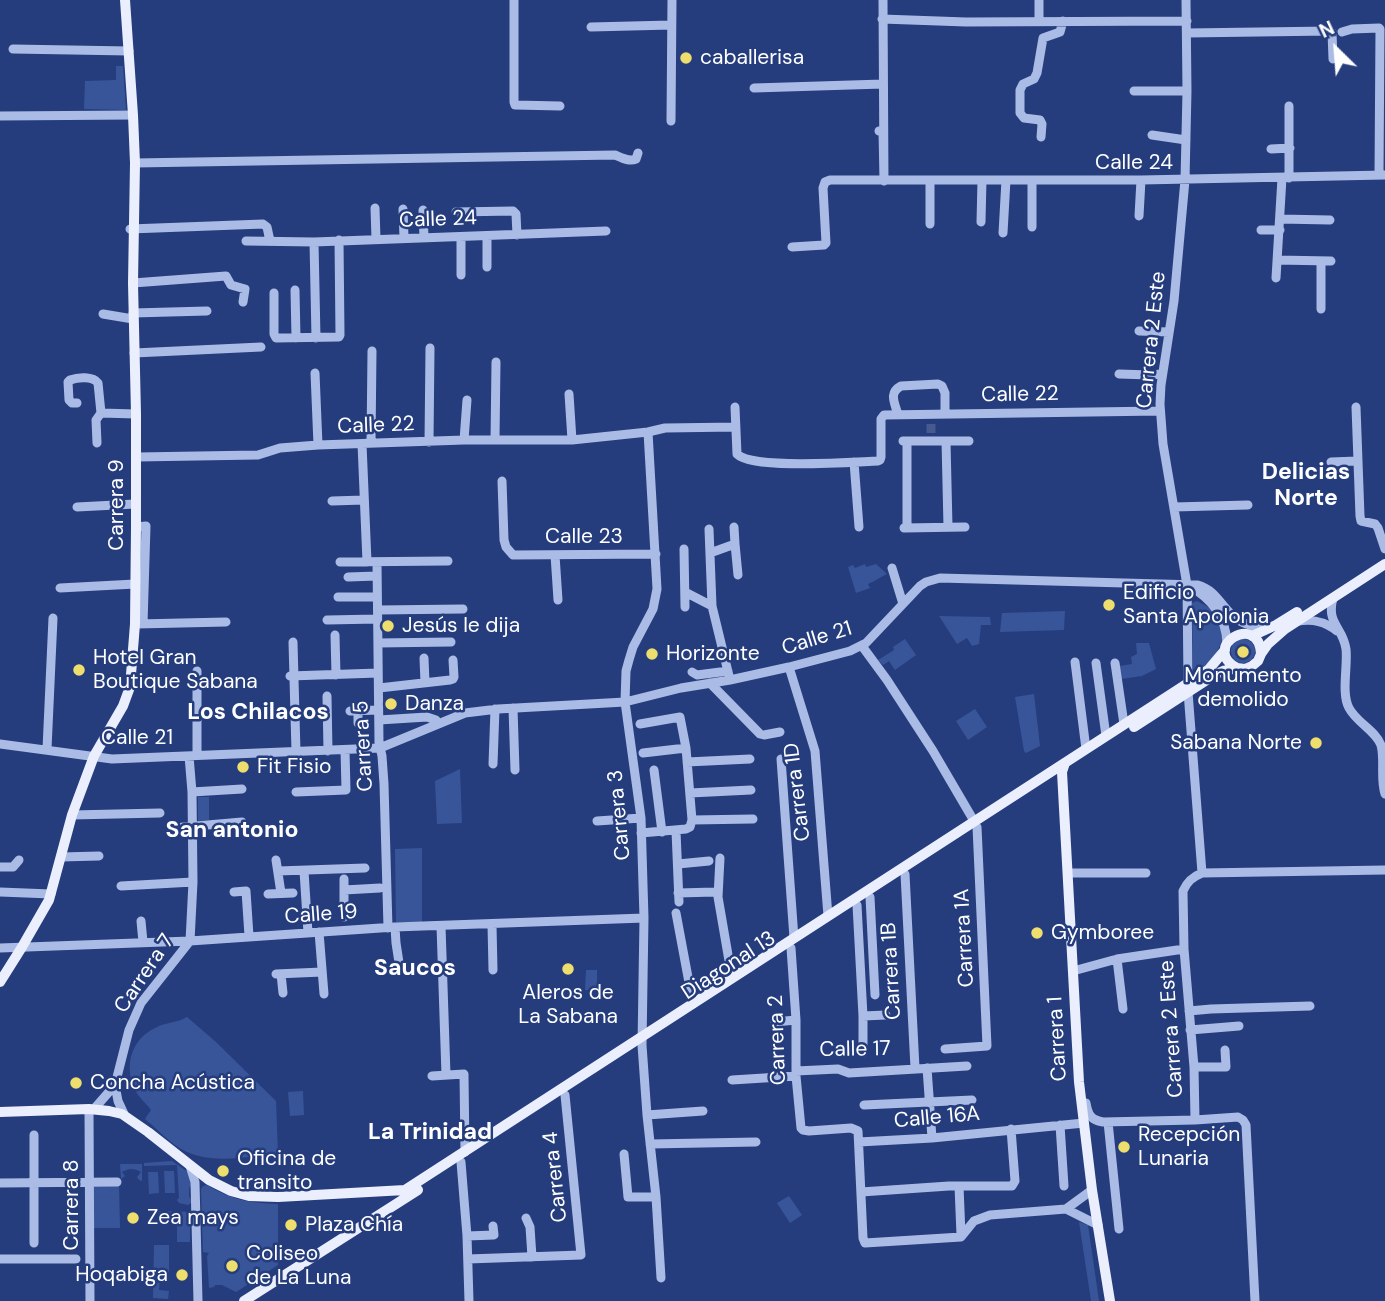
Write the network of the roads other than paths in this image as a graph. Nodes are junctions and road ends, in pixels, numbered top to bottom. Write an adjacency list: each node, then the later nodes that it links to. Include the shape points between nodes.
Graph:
1 (125, 0): 16 (main road, Carrera 9)
2 (514, 0): 22 (street, via 515,105)
3 (672, 0): 11 (street)
4 (883, 0): 7 (street)
5 (1039, 0): 8 (street)
6 (1186, 0): 10 (street, Carrera 2 Este)
7 (883, 19): 8 (street); 18 (street)
8 (1039, 20): 9 (street)
9 (1063, 21): 10 (street); 29 (street, via 1059,32 1043,38 1037,73 1020,90 1020,113 1040,120)
10 (1187, 21): 13 (street, Carrera 2 Este)
11 (671, 25): 12 (street); 26 (street)
12 (591, 27)
13 (1187, 33): 17 (street, via 1330,31); 21 (street, Carrera 2 Este)
14 (1342, 33): 35 (street, via 1380,30)
15 (13, 49): 16 (street)
16 (129, 51): 24 (main road, Carrera 9)
17 (1333, 59)
18 (883, 84): 19 (street); 43 (street)
19 (754, 88)
20 (1134, 91): 21 (street)
21 (1187, 91): 30 (street, Carrera 2 Este)
22 (560, 106)
23 (1289, 106): 31 (street)
24 (133, 115): 25 (street); 34 (main road, Carrera 9)
25 (0, 116)
26 (671, 121)
27 (879, 131): 43 (street, via 883,131)
28 (1152, 135): 30 (street)
29 (1041, 137)
30 (1186, 140): 42 (street, Carrera 2 Este)
31 (1290, 148): 32 (street); 36 (street)
32 (1271, 149)
33 (638, 153): 34 (street, via 633,160 613,155)
34 (135, 163): 54 (main road, Carrera 9)
35 (1382, 175): 36 (street, Calle 24)
36 (1286, 178): 42 (street, Calle 24); 49 (street)
37 (929, 180): 38 (street, Calle 24); 43 (street, Calle 24); 52 (street)
38 (982, 180): 39 (street, Calle 24); 51 (street)
39 (1006, 180): 40 (street, Calle 24); 58 (street)
40 (1032, 180): 41 (street, Calle 24); 53 (street)
41 (1142, 180): 42 (street, Calle 24); 48 (street)
42 (1185, 180): 83 (street, Carrera 2 Este)
43 (884, 181): 69 (street, Calle 24, via 825,182 826,243)
44 (374, 208): 64 (street)
45 (403, 209): 62 (street)
46 (423, 210): 63 (street)
47 (456, 212): 59 (street, via 513,211)
48 (1139, 215)
49 (1280, 219): 50 (street); 56 (street)
50 (1330, 220)
51 (981, 222)
52 (930, 223)
53 (1032, 226)
54 (131, 229): 67 (street, via 263,223); 74 (main road, Carrera 9)
55 (1261, 230): 56 (street)
56 (1280, 230): 70 (street)
57 (606, 232): 59 (street, Calle 24)
58 (1003, 233)
59 (517, 235): 60 (street, Calle 24)
60 (487, 236): 61 (street, Calle 24); 71 (street)
61 (461, 237): 63 (street, Calle 24); 72 (street)
62 (404, 238): 63 (street, Calle 24); 64 (street, Calle 24)
63 (424, 238)
64 (376, 239): 65 (street, Calle 24)
65 (339, 240): 68 (street, Calle 24); 85 (street, via 340,335)
66 (246, 241): 67 (street, Calle 24)
67 (270, 242): 68 (street, Calle 24)
68 (314, 242): 85 (street)
69 (792, 247)
70 (1277, 260): 73 (street); 78 (street, via 1326,261)
71 (487, 267)
72 (461, 275)
73 (1276, 278)
74 (132, 283): 77 (street, via 226,276 231,285 244,289); 81 (main road, Carrera 9)
75 (295, 290): 84 (street)
76 (274, 293): 84 (street, via 275,337)
77 (243, 302)
78 (1321, 309)
79 (207, 311): 81 (street)
80 (103, 314): 81 (street)
81 (133, 316): 89 (main road, Carrera 9)
82 (1139, 331): 83 (street)
83 (1169, 332): 93 (street, Carrera 2 Este)
84 (296, 338): 85 (street)
85 (316, 338)
86 (261, 347): 89 (street)
87 (430, 348): 111 (street)
88 (372, 351): 113 (street, Carrera 5)
89 (134, 353): 101 (main road, Carrera 9)
90 (496, 362): 107 (street)
91 (315, 373): 114 (street)
92 (1119, 374): 93 (street)
93 (1163, 374): 99 (street, Carrera 2 Este)
94 (569, 394): 108 (street)
95 (467, 400): 106 (street)
96 (77, 403): 100 (street, via 69,400 68,382 93,378 99,383)
97 (735, 407): 104 (street)
98 (1356, 407): 116 (street)
99 (1160, 411): 102 (street, Calle 22); 124 (street, Carrera 2 Este)
100 (101, 413): 101 (street); 112 (street, via 96,421)
101 (136, 414): 115 (main road, Carrera 9)
102 (945, 414): 103 (street, Calle 22, via 931,419); 103 (street, via 945,393 938,384 895,389)
103 (898, 415): 118 (street, Calle 22, via 882,417 880,460)
104 (736, 426): 105 (street); 118 (street, via 737,454 760,464)
105 (648, 432): 108 (street); 136 (street, Carrera 3)
106 (464, 440): 107 (street, Calle 22); 111 (street, Calle 22)
107 (495, 440): 108 (street, Calle 22)
108 (572, 440)
109 (946, 441): 110 (street); 129 (street); 129 (street, via 905,441 905,528)
110 (969, 441)
111 (429, 442): 113 (street, Calle 22)
112 (97, 443)
113 (367, 443): 114 (street, Calle 22); 120 (street, Carrera 5)
114 (318, 445): 115 (street, Calle 22, via 258,455)
115 (136, 457): 122 (main road, Carrera 9)
116 (1357, 461): 117 (street); 134 (street, via 1361,521 1375,524)
117 (1331, 462)
118 (854, 465): 128 (street)
119 (502, 481): 137 (street, Calle 23, via 506,547 513,555)
120 (364, 500): 121 (street); 141 (street, Carrera 5)
121 (332, 501)
122 (135, 504): 125 (street); 126 (main road, Carrera 9)
123 (1248, 505): 124 (street)
124 (1174, 507): 148 (street, Carrera 2 Este)
125 (77, 508)
126 (136, 527): 147 (main road, Carrera 9); 166 (street, via 146,526)
127 (734, 527): 132 (street)
128 (859, 527)
129 (948, 527): 130 (street)
130 (965, 527)
131 (709, 529): 135 (street)
132 (735, 544): 135 (street); 144 (street)
133 (684, 549): 150 (street)
134 (1385, 549)
135 (710, 553): 157 (street)
136 (656, 554): 137 (street, Calle 23); 195 (street, Carrera 3, via 655,601 629,660)
137 (555, 555): 154 (street)
138 (1385, 556): 167 (main road)
139 (448, 561): 141 (street)
140 (340, 562): 141 (street)
141 (372, 562): 145 (street, Carrera 5)
142 (1385, 564): 153 (main road)
143 (892, 568): 156 (street)
144 (738, 575)
145 (377, 576): 146 (street); 152 (street, Carrera 5)
146 (348, 577)
147 (135, 584): 149 (street); 166 (main road, Carrera 9)
148 (1187, 585): 155 (street); 156 (street, Calle 21, via 940,578 922,584); 160 (street, Carrera 2 Este); 167 (street, Calle 21, via 1209,590 1242,622)
149 (60, 588)
150 (685, 592): 157 (street); 158 (street)
151 (338, 597): 152 (street)
152 (377, 597): 161 (street, Carrera 5)
153 (1333, 598): 165 (main road); 168 (street, via 1331,617)
154 (558, 600)
155 (1209, 601): 160 (street, via 1195,600); 175 (street, via 1221,616)
156 (903, 604): 174 (street, Calle 21)
157 (712, 606): 189 (street)
158 (685, 607)
159 (463, 609): 161 (street, via 416,605)
160 (1187, 610): 192 (street, Carrera 2 Este)
161 (377, 614): 163 (street); 173 (street, Carrera 5)
162 (53, 618): 209 (street)
163 (327, 620)
164 (226, 622): 166 (street)
165 (1296, 622): 168 (street, via 1316,620); 176 (main road, via 1275,636)
166 (139, 624): 214 (main road, Carrera 9, via 130,687)
167 (1269, 628): 170 (main road)
168 (1339, 632): 228 (street, via 1346,648 1346,702 1380,744)
169 (335, 635): 187 (street)
170 (1252, 636): 175 (main road, via 1238,634); 176 (main road)
171 (293, 642): 188 (street)
172 (452, 642): 173 (street)
173 (378, 643): 185 (street, Carrera 5)
174 (862, 646): 182 (street, Calle 21); 236 (street, Carrera 1A, via 933,751)
175 (1226, 646): 183 (main road, via 1228,661); 192 (main road, Diagonal 13)
176 (1261, 654): 183 (main road, via 1252,666)
177 (424, 657): 190 (street)
178 (453, 660): 190 (street, via 453,679)
179 (1075, 662): 208 (street)
180 (1096, 663): 204 (street)
181 (1115, 663): 202 (street)
182 (789, 667): 189 (street, Calle 21); 273 (street, Carrera 1D, via 815,751)
183 (1237, 668): 192 (main road, Diagonal 13)
184 (197, 671): 215 (street, Carrera 7)
185 (378, 673): 187 (street); 193 (street, Carrera 5)
186 (692, 673): 189 (street)
187 (337, 675): 188 (street)
188 (292, 676): 212 (street)
189 (729, 676): 191 (street, Calle 21)
190 (425, 683): 193 (street)
191 (710, 683): 195 (street, Calle 21); 203 (street, via 760,734)
192 (1188, 687): 202 (main road, Diagonal 13); 220 (main road, Diagonal 13); 255 (street, Carrera 2 Este)
193 (379, 688): 198 (street, Carrera 5)
194 (327, 696): 211 (street)
195 (625, 702): 196 (street, Calle 21); 231 (street, Carrera 3)
196 (513, 708): 197 (street, Calle 21); 221 (street)
197 (495, 709): 200 (street, Calle 21, via 465,713); 219 (street)
198 (379, 715): 199 (street, via 354,711); 200 (street, via 426,716); 206 (street, Carrera 5)
199 (358, 723)
200 (438, 724): 206 (street, Calle 21)
201 (640, 724): 207 (street, via 680,717)
202 (1124, 724): 204 (main road, Diagonal 13)
203 (780, 732)
204 (1106, 736): 208 (main road, Diagonal 13)
205 (0, 744): 209 (street, Calle 21)
206 (380, 748): 210 (street, Calle 21); 279 (street, Carrera 5)
207 (686, 748): 213 (street); 218 (street)
208 (1086, 749): 220 (main road, Diagonal 13)
209 (47, 750): 214 (street, Calle 21)
210 (345, 750): 211 (street, Calle 21); 226 (street, via 346,790)
211 (328, 751): 212 (street, Calle 21)
212 (296, 752): 215 (street, Calle 21)
213 (643, 753)
214 (94, 756): 215 (street, Calle 21); 230 (main road, Carrera 9)
215 (193, 756): 225 (street, Carrera 7)
216 (750, 759): 218 (street)
217 (781, 759): 285 (street, Carrera 2)
218 (687, 762): 227 (street)
219 (493, 764)
220 (1064, 768): 236 (main road, Diagonal 13); 253 (main road, Carrera 1)
221 (514, 770)
222 (654, 771): 240 (street)
223 (242, 789): 225 (street)
224 (751, 790): 227 (street)
225 (192, 792): 237 (street, Carrera 7)
226 (296, 792)
227 (690, 793): 233 (street)
228 (1385, 794)
229 (160, 813): 230 (street)
230 (72, 815): 243 (main road, Carrera 9)
231 (641, 817): 234 (street); 241 (street, Carrera 3)
232 (753, 819): 233 (street)
233 (692, 820): 239 (street, via 691,827)
234 (597, 821)
235 (242, 822): 237 (street)
236 (975, 824): 256 (main road, Diagonal 13); 273 (main road, Diagonal 13); 310 (street, Carrera 1A, via 987,1046)
237 (192, 825): 238 (street); 258 (street, Carrera 7)
238 (173, 828)
239 (677, 831): 240 (street); 248 (street)
240 (662, 832): 241 (street)
241 (641, 833): 275 (street, Carrera 3)
242 (99, 856): 243 (street)
243 (61, 857): 268 (main road, Carrera 9)
244 (720, 858): 294 (street, via 718,897)
245 (19, 860): 249 (street)
246 (276, 860): 252 (street)
247 (709, 862): 248 (street)
248 (678, 864): 263 (street, via 679,897)
249 (5, 867)
250 (304, 870): 252 (street); 261 (street, via 365,865); 281 (street)
251 (1385, 870): 255 (street)
252 (278, 871): 266 (street)
253 (1068, 873): 254 (street); 292 (main road, Carrera 1)
254 (1146, 873)
255 (1202, 873): 288 (street, Carrera 2 Este, via 1183,891)
256 (905, 874): 270 (main road, Diagonal 13); 314 (street, Carrera 1B)
257 (344, 879): 262 (street)
258 (193, 882): 259 (street); 283 (street, Carrera 7)
259 (121, 886)
260 (380, 888): 261 (street)
261 (366, 889): 262 (street)
262 (344, 890): 274 (street)
263 (715, 891)
264 (0, 892): 268 (street)
265 (234, 892): 282 (street, via 246,891)
266 (281, 893): 267 (street); 269 (street)
267 (293, 893)
268 (51, 894): 286 (main road, Carrera 9)
269 (268, 894)
270 (870, 897): 271 (main road, Diagonal 13); 298 (street)
271 (857, 905): 285 (main road, Diagonal 13); 304 (street)
272 (676, 913): 299 (street)
273 (828, 916): 285 (main road, Diagonal 13)
274 (344, 917)
275 (644, 918): 277 (street, Calle 19); 309 (street, Carrera 3)
276 (141, 921): 284 (street)
277 (492, 925): 278 (street, Calle 19); 291 (street)
278 (441, 926): 279 (street, Calle 19); 318 (street)
279 (392, 928): 280 (street, Calle 19); 290 (street, Carrera 5)
280 (319, 932): 281 (street, Calle 19); 293 (street)
281 (308, 933): 282 (street, Calle 19)
282 (249, 936): 283 (street, Calle 19)
283 (190, 941): 284 (street, Calle 19); 322 (street, Carrera 7, via 133,1018)
284 (143, 942): 286 (street, Calle 19)
285 (792, 943): 294 (main road, Diagonal 13); 305 (street, Carrera 2); 309 (main road, Diagonal 13)
286 (22, 947): 287 (street, Calle 19); 295 (main road, Carrera 9)
287 (0, 948)
288 (1184, 949): 289 (street); 302 (street, Carrera 2 Este)
289 (1117, 959): 292 (street); 301 (street)
290 (400, 969)
291 (493, 970)
292 (1073, 971): 321 (main road, Carrera 1)
293 (322, 972): 296 (street, via 279,974); 297 (street)
294 (732, 978): 299 (main road, Diagonal 13)
295 (0, 982)
296 (283, 993)
297 (324, 994)
298 (875, 995)
299 (693, 1004): 309 (main road, Diagonal 13)
300 (1310, 1006): 302 (street)
301 (1123, 1009)
302 (1189, 1011): 308 (street, Carrera 2 Este)
303 (886, 1015): 304 (street)
304 (863, 1016): 312 (street)
305 (796, 1020): 306 (street); 317 (street, Carrera 2)
306 (775, 1022)
307 (1239, 1026): 308 (street)
308 (1191, 1030): 316 (street, Carrera 2 Este)
309 (642, 1041): 323 (main road, Diagonal 13); 331 (street, Carrera 3); 344 (main road, Diagonal 13)
310 (946, 1049)
311 (1224, 1051): 316 (street, via 1226,1067)
312 (863, 1053)
313 (967, 1066): 315 (street)
314 (915, 1068): 315 (street); 317 (street, Calle 17)
315 (927, 1068): 325 (street)
316 (1194, 1068): 332 (street, Carrera 2 Este)
317 (796, 1074): 320 (street, Calle 17); 340 (street, Carrera 2, via 801,1128 855,1129)
318 (446, 1075): 319 (street); 344 (street, via 464,1074)
319 (432, 1076)
320 (732, 1080)
321 (1079, 1082): 333 (street, via 1089,1115); 334 (main road, Carrera 1)
322 (115, 1085): 327 (street, Carrera 7); 330 (street)
323 (565, 1095): 344 (main road, Diagonal 13); 366 (street, Carrera 4, via 581,1255)
324 (972, 1100): 325 (street)
325 (930, 1102): 326 (street); 338 (street)
326 (864, 1105)
327 (91, 1109): 329 (main road); 330 (main road); 347 (street, Carrera 8)
328 (704, 1111): 331 (street)
329 (0, 1112)
330 (121, 1113): 345 (main road, Diagonal 13)
331 (647, 1115): 341 (street, Carrera 3)
332 (1195, 1120): 333 (street); 376 (street, via 1238,1117 1246,1125)
333 (1106, 1122): 342 (street, via 1092,1129); 362 (street)
334 (1084, 1124): 335 (street, Calle 16A); 342 (main road, Carrera 1)
335 (1060, 1125): 336 (street, Calle 16A); 352 (street)
336 (1011, 1129): 338 (street, Calle 16A); 351 (street, via 1014,1185)
337 (34, 1135): 350 (street)
338 (932, 1138): 340 (street, Calle 16A)
339 (755, 1142): 341 (street)
340 (859, 1142): 355 (street)
341 (650, 1144): 356 (street, Carrera 3)
342 (1087, 1153): 353 (main road, Carrera 1)
343 (624, 1154): 356 (street, via 628,1197)
344 (463, 1157): 354 (main road, Diagonal 13, via 401,1191); 359 (main road, Diagonal 13); 363 (street)
345 (190, 1166): 346 (main road, Diagonal 13); 372 (street, via 195,1182)
346 (209, 1180): 354 (main road, Diagonal 13, via 260,1197); 372 (street, via 198,1185)
347 (89, 1182): 348 (street); 350 (street); 371 (street, Carrera 8)
348 (117, 1182)
349 (0, 1183): 350 (street)
350 (34, 1183): 365 (street)
351 (959, 1186): 355 (street); 364 (street)
352 (1064, 1186)
353 (1092, 1190): 357 (street); 360 (main road, Carrera 1)
354 (379, 1192): 359 (main road, via 391,1201)
355 (862, 1192): 364 (street, via 865,1243)
356 (656, 1197): 370 (street, Carrera 3)
357 (1066, 1209): 360 (street); 364 (street, via 984,1216)
358 (526, 1218): 366 (street)
359 (363, 1225): 373 (main road, Diagonal 13)
360 (1098, 1225): 375 (main road, Carrera 1)
361 (493, 1226): 363 (street, via 494,1235)
362 (1119, 1229)
363 (467, 1236): 369 (street)
364 (961, 1237)
365 (34, 1243)
366 (531, 1257): 369 (street)
367 (0, 1259): 368 (street)
368 (76, 1259)
369 (468, 1259): 374 (street)
370 (661, 1278)
371 (90, 1301)
372 (199, 1301)
373 (244, 1301)
374 (469, 1301)
375 (1110, 1301)
376 (1255, 1301)

